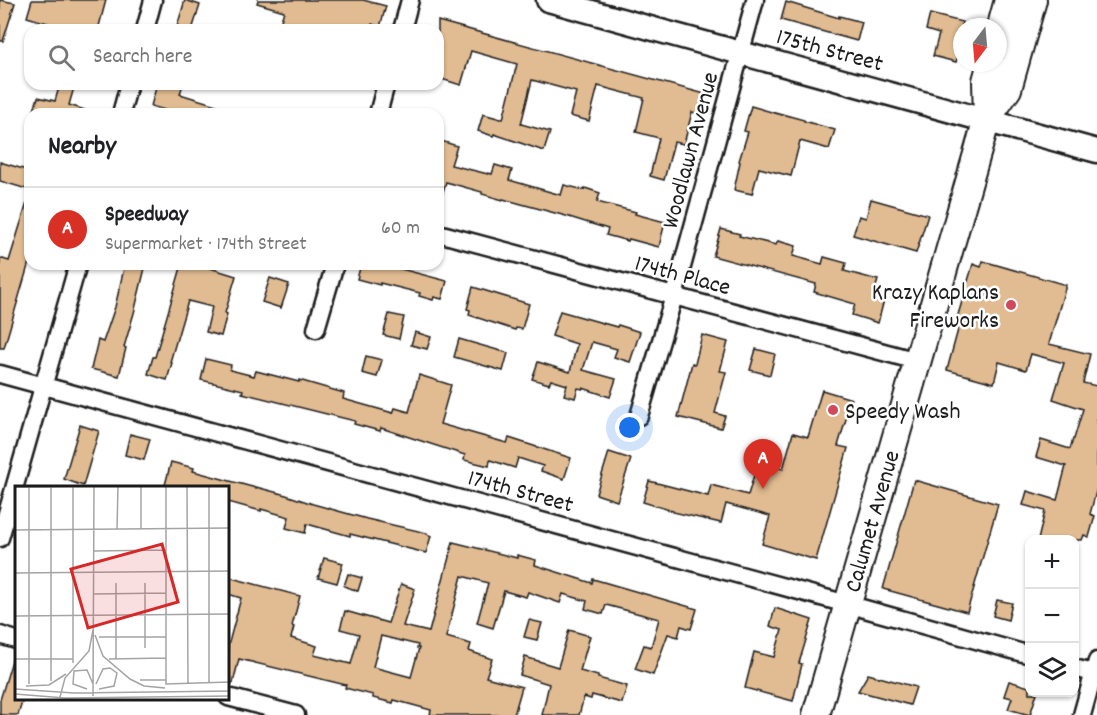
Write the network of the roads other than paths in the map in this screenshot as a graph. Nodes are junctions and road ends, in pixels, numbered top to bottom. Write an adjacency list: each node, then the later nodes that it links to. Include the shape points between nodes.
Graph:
1 (153, 0): 8 (street)
2 (410, 0): 9 (street)
3 (548, 0): 10 (street, 175th Street)
4 (755, 0): 10 (street, Woodlawn Avenue)
5 (1008, 0): 7 (main road)
6 (1033, 0): 16 (main road, Calumet Avenue, via 1008,89)
7 (1003, 18)
8 (147, 24)
9 (404, 24)
10 (740, 52): 16 (street, 175th Street); 21 (street, Woodlawn Avenue)
11 (988, 72): 16 (main road, Calumet Avenue)
12 (127, 90): 14 (street)
13 (384, 90): 15 (street)
14 (123, 108)
15 (380, 108)
16 (987, 119): 17 (street, 175th Street); 23 (main road, Calumet Avenue)
17 (1097, 151)
18 (444, 235): 21 (street, 174th Place)
19 (76, 270): 25 (street)
20 (333, 270): 22 (street)
21 (674, 296): 23 (street, 174th Place); 26 (street, Woodlawn Avenue)
22 (316, 329)
23 (917, 361): 30 (main road, Calumet Avenue)
24 (0, 374): 25 (street, 174th Street)
25 (44, 386): 28 (street); 30 (street, 174th Street)
26 (639, 416)
27 (15, 486): 29 (street)
28 (15, 486)
29 (0, 538)
30 (848, 603): 33 (street, 174th Street); 38 (main road, Calumet Avenue)
31 (0, 635): 32 (street)
32 (15, 640)
33 (1025, 654)
34 (1079, 668): 35 (street)
35 (1096, 670): 39 (street)
36 (230, 698): 37 (street)
37 (296, 715)
38 (816, 715)
39 (1082, 715)

